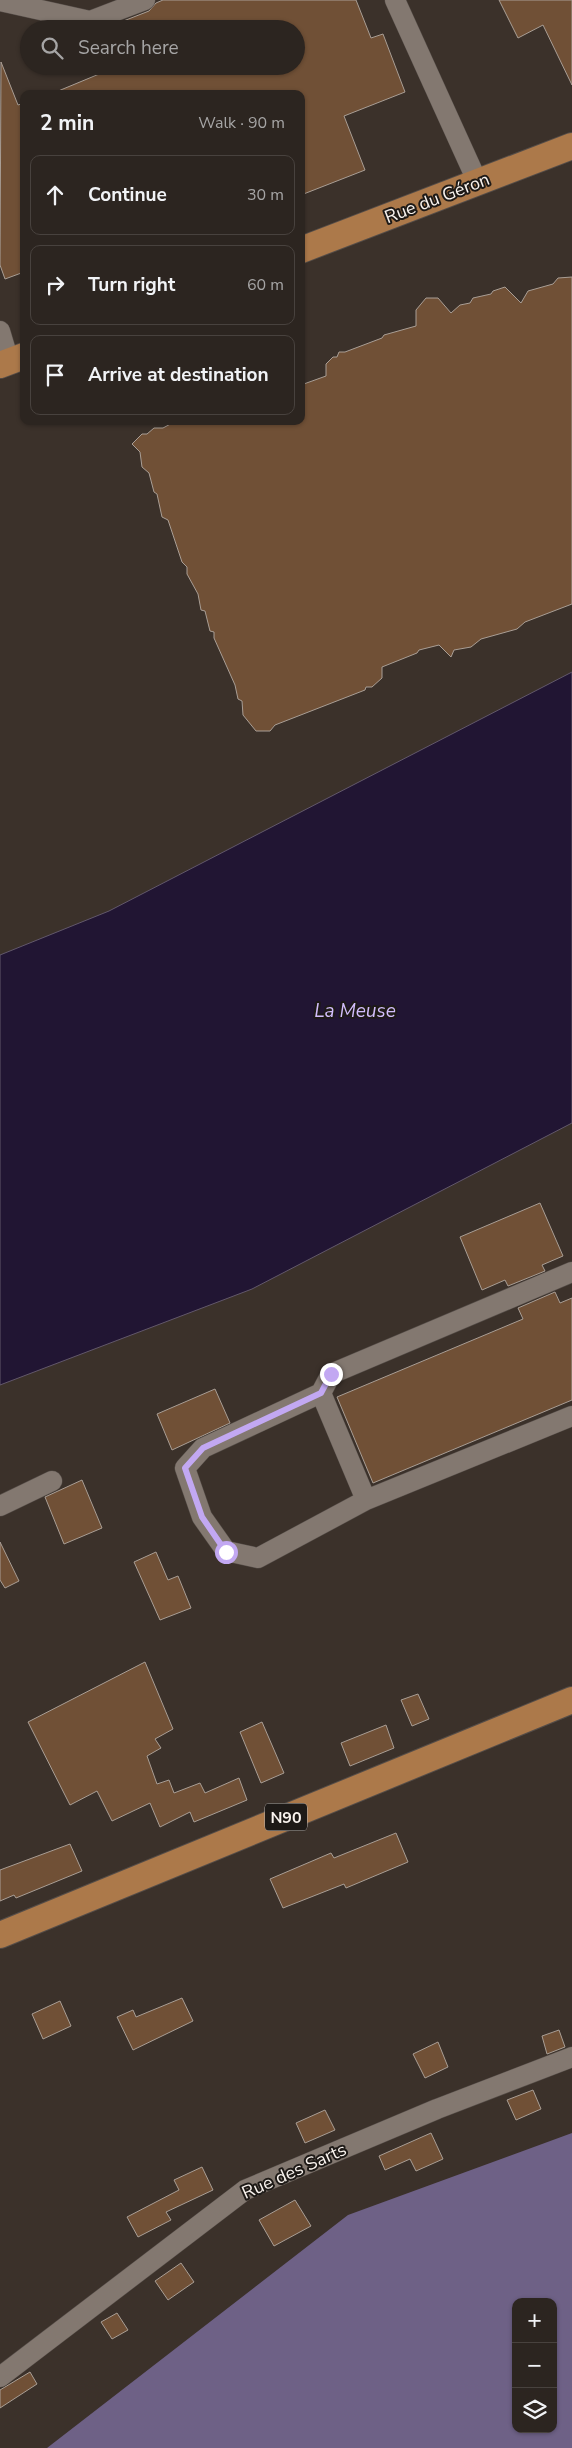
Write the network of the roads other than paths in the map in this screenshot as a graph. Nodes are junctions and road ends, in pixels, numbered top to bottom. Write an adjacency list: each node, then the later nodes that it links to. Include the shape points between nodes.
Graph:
1 (145, 0): 5 (street)
2 (395, 0): 7 (street)
3 (0, 1): 4 (street)
4 (86, 20)
5 (93, 20)
6 (572, 146): 7 (main road, Rue du Géron)
7 (478, 183): 8 (main road, Rue du Géron)
8 (305, 248)
9 (0, 331): 10 (street)
10 (11, 361)
11 (572, 1272): 12 (street, via 331,1374)
12 (321, 1393): 15 (street); 15 (street, via 203,1448 185,1468 202,1517 226,1552 258,1558)
13 (572, 1416): 15 (street)
14 (52, 1482): 16 (street)
15 (366, 1500)
16 (0, 1506)
17 (572, 1700): 18 (main road, N90)
18 (0, 1934)
19 (572, 2058): 20 (street, Rue des Sarts, via 437,2109 245,2190)
20 (0, 2377)

